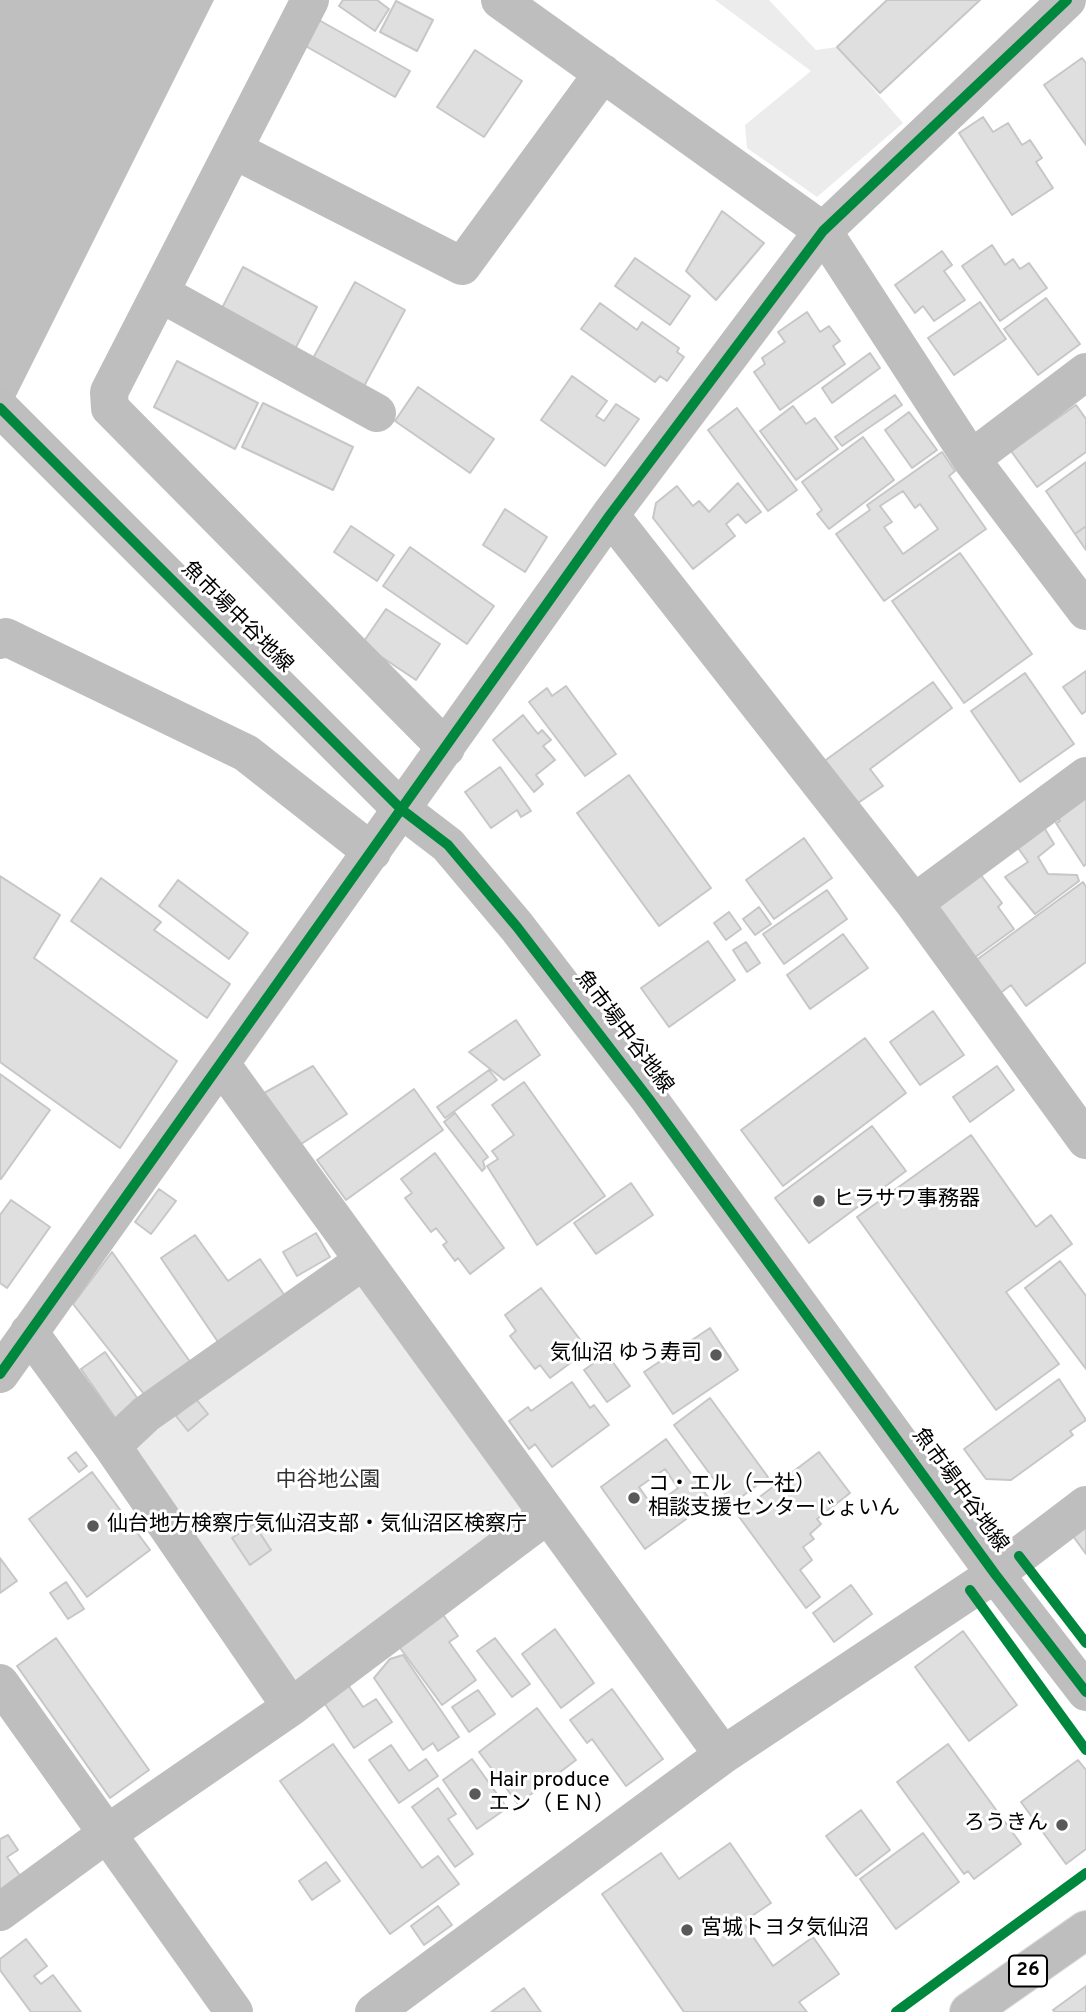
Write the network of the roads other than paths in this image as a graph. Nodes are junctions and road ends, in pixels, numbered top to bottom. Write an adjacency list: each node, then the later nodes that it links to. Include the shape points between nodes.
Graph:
1 (310, 0): 5 (street)
2 (500, 0): 4 (street)
3 (1067, 0): 6 (street)
4 (603, 74): 5 (street, via 462,266); 6 (street)
5 (234, 149): 7 (street)
6 (822, 231): 11 (street); 12 (street)
7 (160, 293): 10 (street); 15 (street, via 109,392 110,408)
8 (1086, 372): 11 (street)
9 (0, 408): 17 (street, 魚市場中谷地線)
10 (377, 413)
11 (971, 459): 13 (street)
12 (610, 515): 15 (street); 19 (street)
13 (1086, 611)
14 (0, 640): 18 (street, via 6,637 246,753)
15 (446, 748): 17 (street)
16 (1086, 776): 19 (street)
17 (401, 809): 18 (street); 28 (street, 魚市場中谷地線, via 448,845 517,926 649,1099)
18 (372, 852): 20 (street)
19 (914, 903): 21 (street)
20 (221, 1064): 22 (street); 23 (street)
21 (1086, 1140)
22 (363, 1261): 25 (street, via 146,1414); 27 (street)
23 (29, 1332): 24 (street); 25 (street)
24 (0, 1374)
25 (112, 1446): 31 (street)
26 (1086, 1506): 28 (street)
27 (547, 1515): 31 (street); 32 (street)
28 (995, 1574): 30 (street, 魚市場中谷地線); 32 (street)
29 (0, 1683): 33 (street)
30 (1086, 1692)
31 (291, 1707): 33 (street)
32 (723, 1755): 36 (street)
33 (107, 1833): 34 (street); 37 (street)
34 (0, 1912)
35 (1086, 1930): 38 (street, 26)
36 (391, 2007)
37 (234, 2012)
38 (969, 2012)

